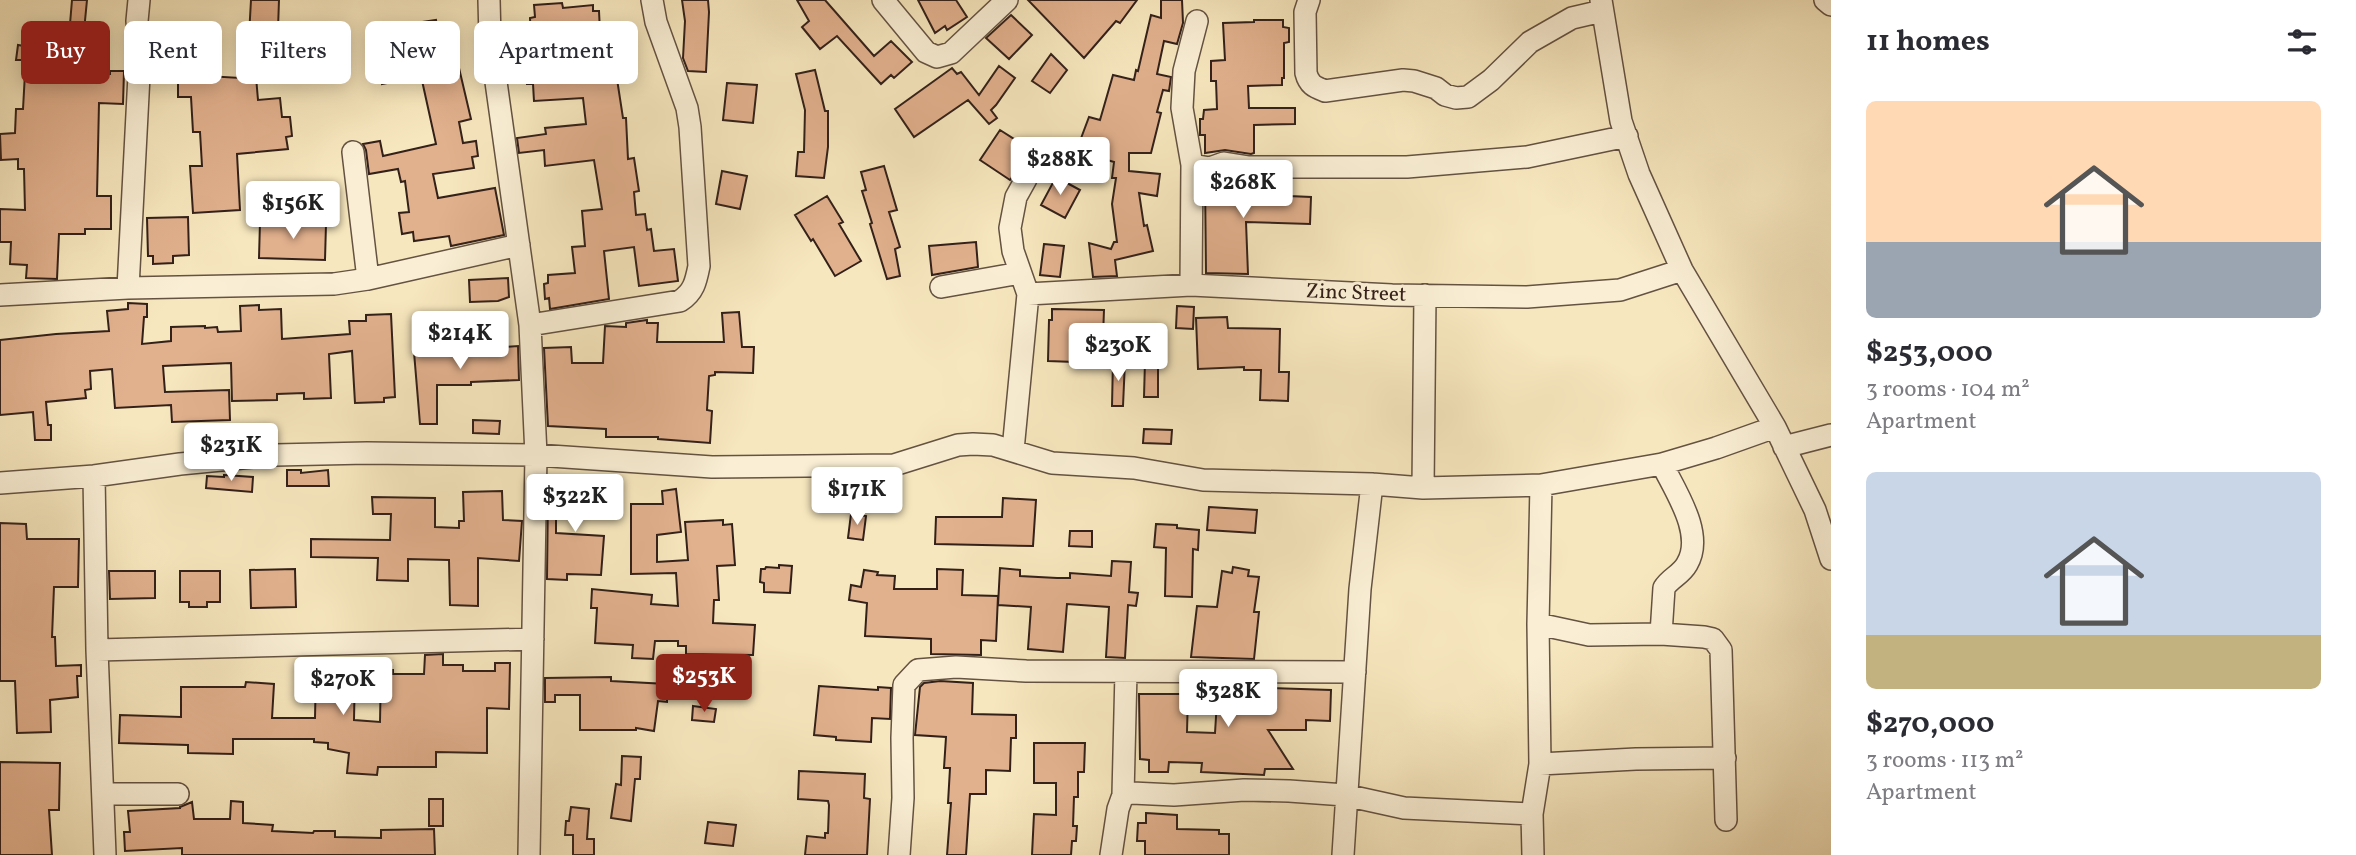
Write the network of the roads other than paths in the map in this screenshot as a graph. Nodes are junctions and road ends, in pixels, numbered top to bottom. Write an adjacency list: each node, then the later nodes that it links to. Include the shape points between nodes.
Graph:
1 (139, 0): 21 (street)
2 (489, 0): 15 (street, via 490,39)
3 (652, 0): 25 (street, via 690,127 699,266 695,286 680,301)
4 (883, 0): 5 (street, via 926,52 937,57 951,53)
5 (1007, 0)
6 (1309, 0): 9 (street, via 1305,12 1306,74 1314,87 1325,91 1403,80 1456,98 1468,97 1491,80 1530,42)
7 (1825, 0): 8 (street)
8 (1831, 5)
9 (1602, 6): 11 (street)
10 (1197, 21): 13 (street, via 1184,71 1182,108)
11 (1627, 136): 13 (street, via 1527,157 1420,166); 16 (street)
12 (353, 152): 18 (street)
13 (1192, 165): 19 (street)
14 (1026, 179): 17 (street, via 1016,197 1010,228)
15 (519, 246): 18 (street); 25 (street)
16 (1682, 270): 24 (street, Zinc Street, via 1620,290 1527,297); 26 (street)
17 (1020, 273): 20 (street); 22 (street)
18 (368, 279): 21 (street, via 334,284)
19 (1191, 285): 22 (street, Zinc Street); 24 (street, Zinc Street)
20 (941, 287)
21 (128, 288): 23 (street)
22 (1028, 294): 29 (street)
23 (0, 295)
24 (1425, 295): 36 (street)
25 (530, 325): 30 (street)
26 (1775, 427): 28 (street); 31 (street)
27 (1831, 435): 28 (street)
28 (1784, 447): 37 (street, via 1815,510)
29 (1013, 450): 30 (street, via 965,444 894,466 712,467); 34 (street, via 1052,463 1134,468 1203,480)
30 (536, 455): 32 (street, via 275,455); 40 (street)
31 (1662, 464): 35 (street); 39 (street, via 1693,536 1687,565 1664,588)
32 (94, 476): 33 (street); 41 (street)
33 (0, 483)
34 (1372, 485): 36 (street); 43 (street)
35 (1541, 485): 36 (street); 38 (street)
36 (1423, 488)
37 (1831, 559)
38 (1538, 624): 39 (street, via 1588,635); 45 (street)
39 (1661, 634): 44 (street, via 1704,636 1721,650)
40 (533, 639): 41 (street); 53 (street)
41 (97, 650): 46 (street)
42 (1126, 672): 43 (street); 48 (street); 54 (street, via 918,670 904,685)
43 (1355, 672): 49 (street)
44 (1725, 758): 45 (street); 51 (street)
45 (1540, 764): 50 (street)
46 (103, 794): 47 (street); 52 (street)
47 (177, 794)
48 (1124, 795): 49 (street, via 1244,790); 55 (street)
49 (1346, 796): 50 (street, via 1404,808); 56 (street)
50 (1532, 814): 57 (street)
51 (1726, 820)
52 (105, 855)
53 (529, 855)
54 (899, 855)
55 (1111, 855)
56 (1343, 855)
57 (1533, 855)

